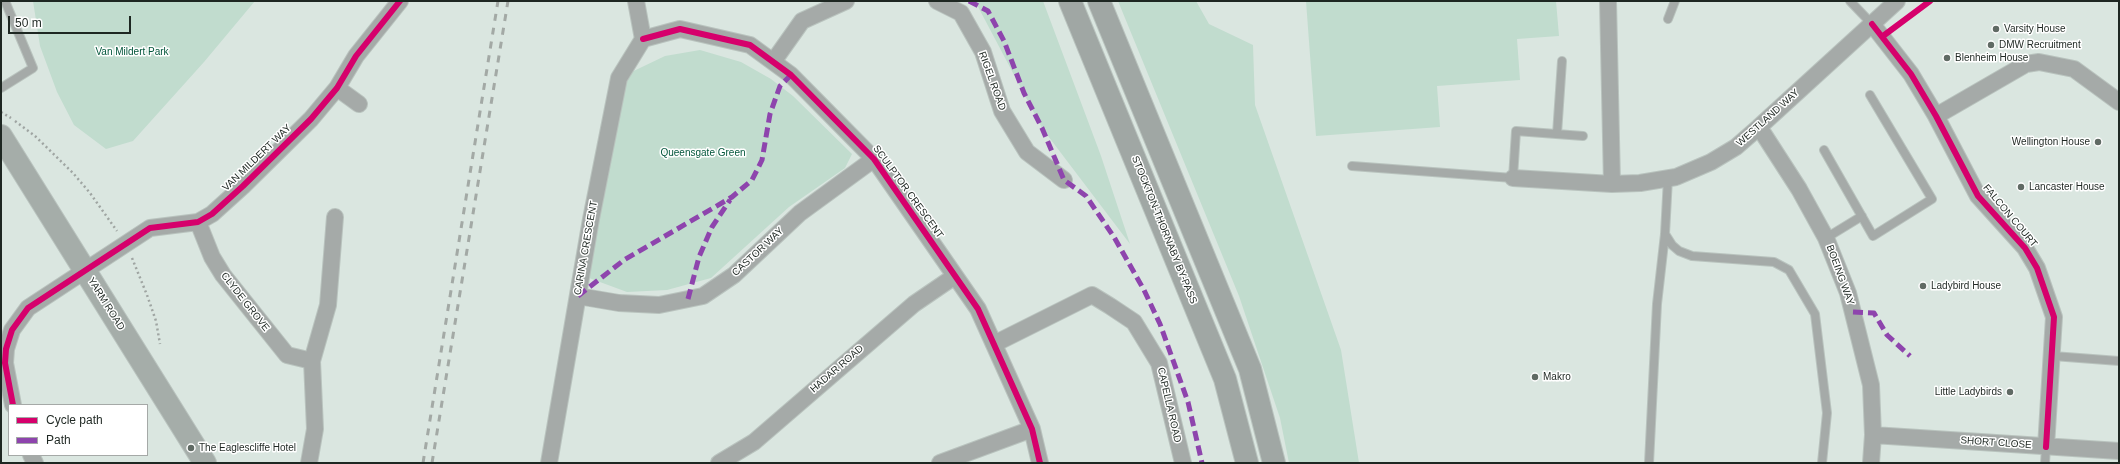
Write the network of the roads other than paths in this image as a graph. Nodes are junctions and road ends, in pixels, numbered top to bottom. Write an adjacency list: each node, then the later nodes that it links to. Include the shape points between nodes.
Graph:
1 (5, 1): 17 (lane, via 33,68)
2 (400, 1): 18 (street, VAN MILDERT WAY, via 356,56)
3 (636, 1): 14 (street)
4 (846, 1): 16 (street, via 802,21)
5 (937, 1): 32 (street, RIGEL ROAD, via 961,13 983,52 1002,111 1027,152)
6 (1070, 1): 60 (highway, STOCKTON-THORNABY BY-PASS, via 1225,379)
7 (1099, 1): 61 (highway, via 1250,370)
8 (1608, 1): 33 (street)
9 (1675, 1): 12 (lane)
10 (1850, 1): 13 (lane)
11 (1898, 1): 13 (street, WESTLAND WAY)
12 (1668, 19)
13 (1872, 24): 22 (street, FALCON COURT, via 1911,74); 23 (street, WESTLAND WAY)
14 (643, 39): 16 (street, SCULPTOR CRESCENT, via 680,29 750,45); 41 (street, CARINA CRESCENT, via 619,78)
15 (1562, 61): 24 (lane)
16 (773, 62): 28 (street, SCULPTOR CRESCENT, via 790,75)
17 (1, 88)
18 (337, 88): 21 (street); 36 (street, VAN MILDERT WAY, via 311,119 243,186 212,214)
19 (1870, 95): 34 (lane, via 1932,199 1873,236)
20 (2119, 102): 22 (street, via 2074,69 2039,62 2026,64)
21 (359, 104)
22 (1936, 116): 43 (street, FALCON COURT, via 1978,196 2025,248 2037,268 2054,317)
23 (1759, 127): 31 (street, WESTLAND WAY, via 1736,147 1711,162); 38 (street, BOEING WAY, via 1799,189)
24 (1558, 134): 26 (lane); 30 (lane, via 1516,132)
25 (1, 136): 39 (main road, YARM ROAD)
26 (1583, 136)
27 (1824, 150): 34 (lane)
28 (874, 159): 40 (street, SCULPTOR CRESCENT); 41 (street, CASTOR WAY, via 800,213 734,275 703,296 659,305 619,303)
29 (1352, 166): 30 (lane)
30 (1513, 178): 33 (street, WESTLAND WAY)
31 (1668, 178): 33 (street, WESTLAND WAY); 37 (lane)
32 (1064, 180)
33 (1612, 184)
34 (1862, 216): 38 (lane)
35 (335, 218): 44 (street, via 328,305)
36 (198, 222): 39 (street, VAN MILDERT WAY, via 150,228); 44 (street, CLYDE GROVE, via 212,257 223,275 286,355)
37 (1665, 234): 62 (lane, via 1657,304); 63 (lane, via 1679,251 1692,256 1774,262 1789,270 1815,314 1826,413)
38 (1826, 238): 49 (street, BOEING WAY, via 1848,293 1866,364 1871,385)
39 (84, 270): 46 (street, VAN MILDERT WAY, via 28,308 12,330 6,348 5,363); 47 (main road, YARM ROAD)
40 (955, 276): 42 (street, SCULPTOR CRESCENT, via 978,309); 56 (street, HADAR ROAD, via 914,304 754,442)
41 (578, 296): 55 (street, CARINA CRESCENT)
42 (994, 344): 48 (street, SCULPTOR CRESCENT); 59 (street, CAPELLA ROAD, via 1092,295 1110,306 1134,322 1159,363)
43 (2053, 356): 45 (lane); 50 (street, FALCON COURT)
44 (312, 361): 54 (street, via 315,429)
45 (2119, 362)
46 (13, 404)
47 (173, 411): 52 (main road, YARM ROAD); 53 (main road, YARM ROAD)
48 (1032, 429): 57 (street); 58 (street, SCULPTOR CRESCENT)
49 (1873, 435): 50 (street, SHORT CLOSE); 64 (street, BOEING WAY)
50 (2046, 447): 51 (street, SHORT CLOSE); 65 (lane)
51 (2119, 451)
52 (199, 463)
53 (205, 463)
54 (308, 463)
55 (549, 463)
56 (719, 463)
57 (940, 463)
58 (1040, 463)
59 (1183, 463)
60 (1247, 463)
61 (1274, 463)
62 (1649, 463)
63 (1822, 463)
64 (1871, 463)
65 (2045, 463)

